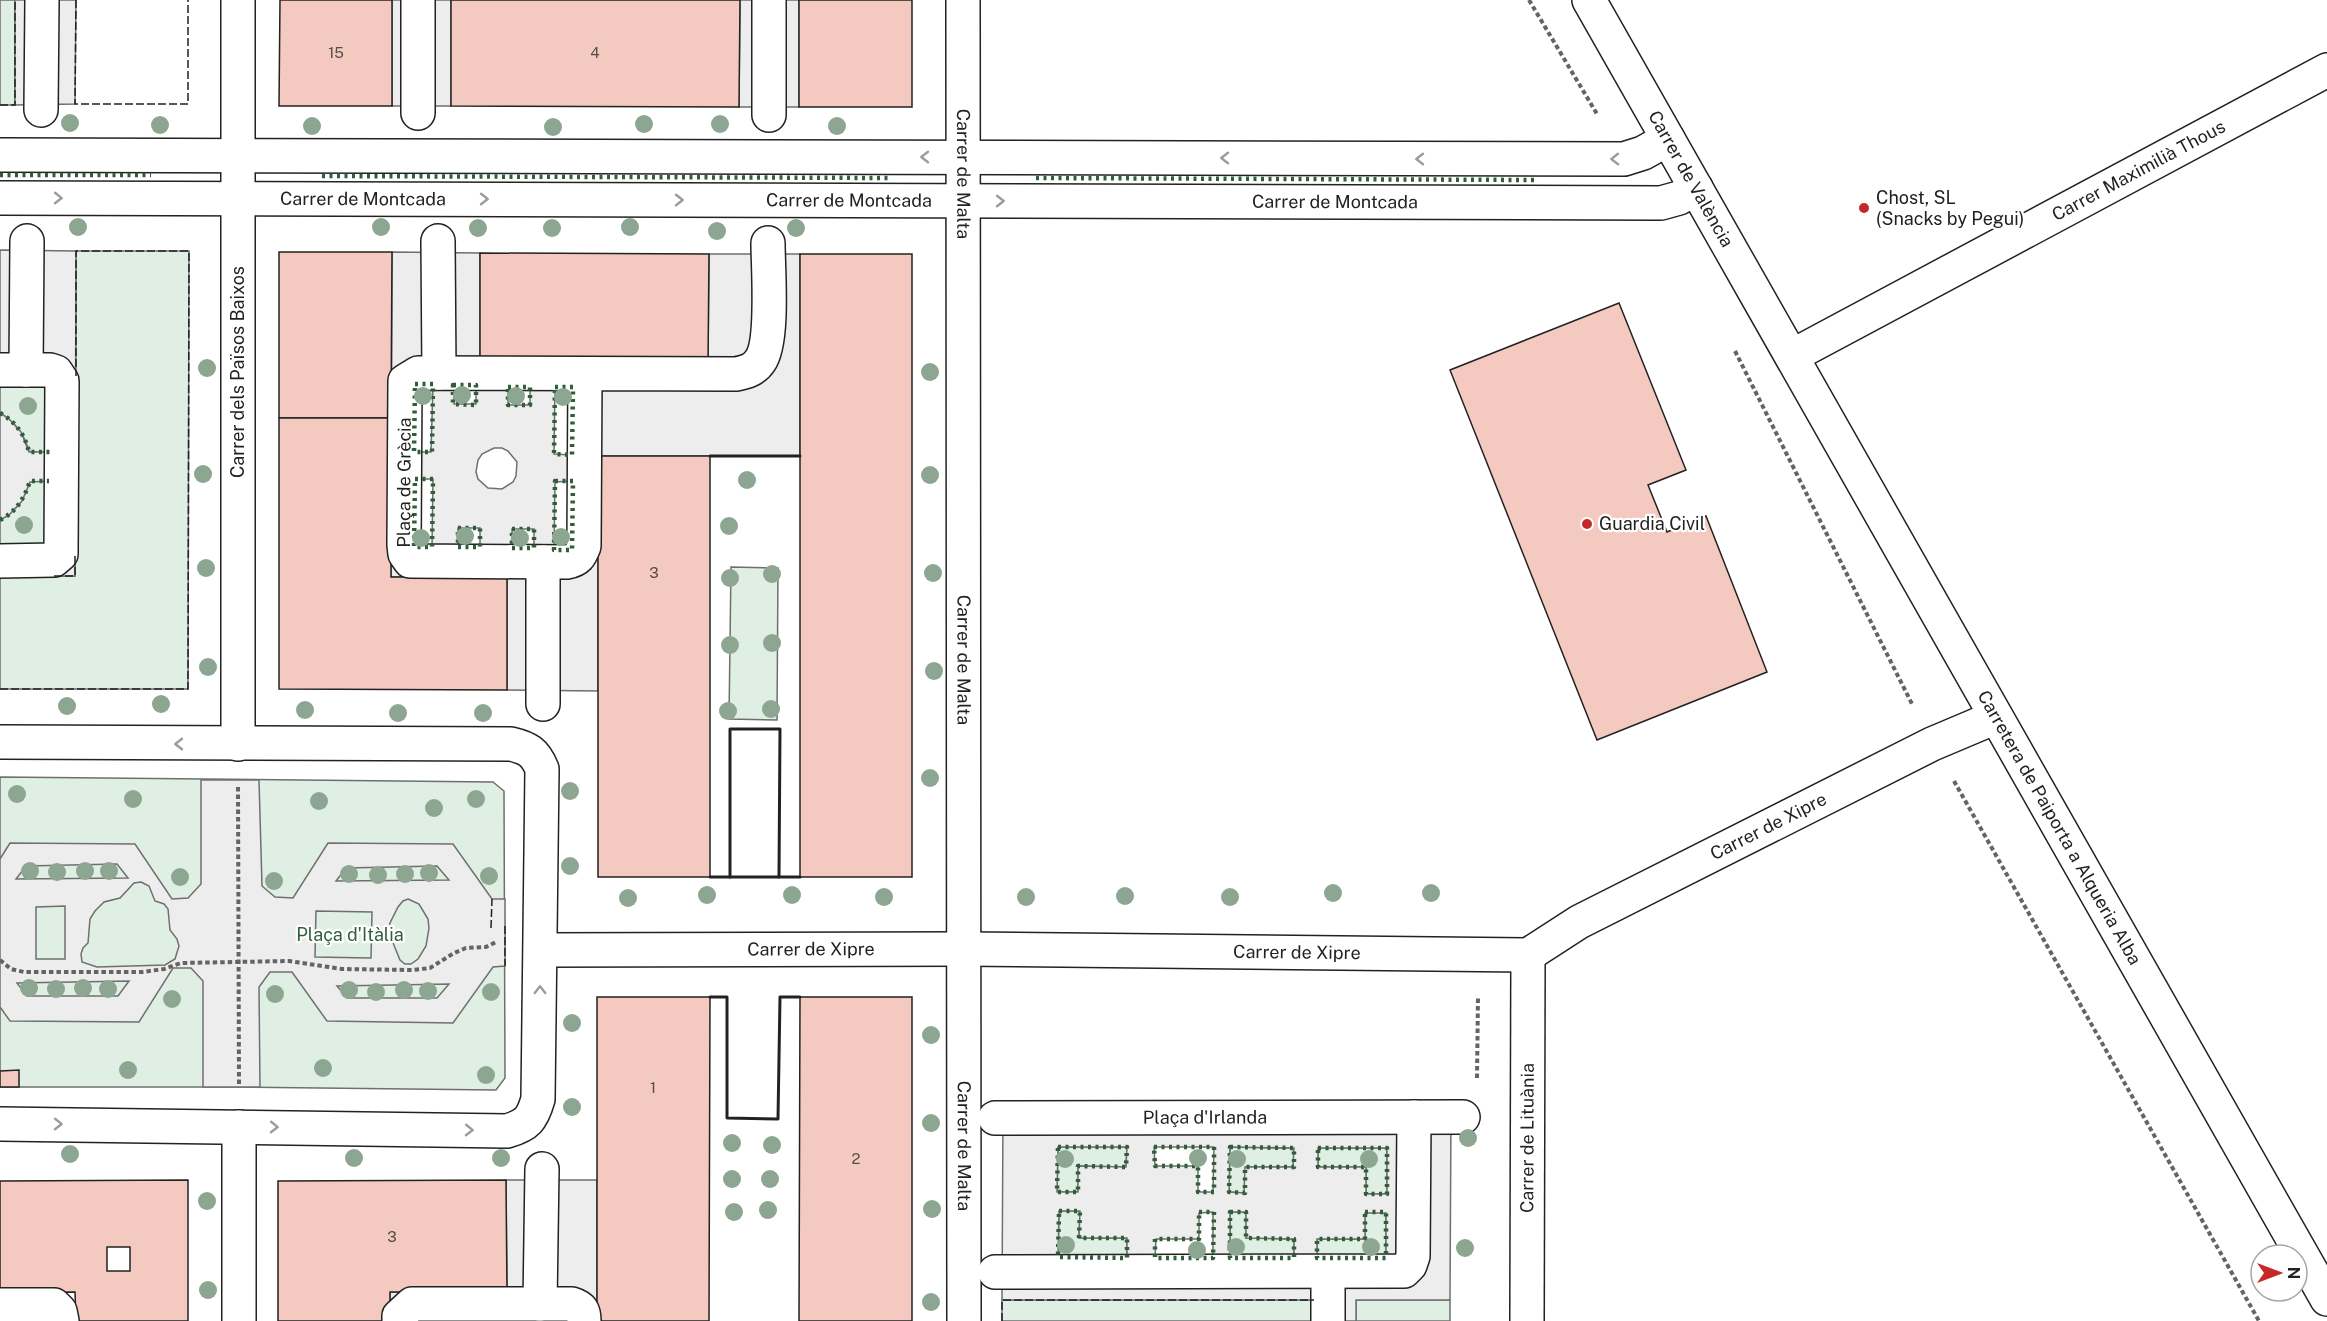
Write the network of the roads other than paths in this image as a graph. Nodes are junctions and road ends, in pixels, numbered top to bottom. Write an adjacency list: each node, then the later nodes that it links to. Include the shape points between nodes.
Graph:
1 (42, 0): 8 (street)
2 (238, 0): 13 (street, Carrer dels Països Baixos)
3 (418, 0): 9 (street)
4 (769, 0): 10 (street)
5 (963, 0): 14 (street, Carrer de Malta)
6 (1589, 0): 11 (street, Carrer de València)
7 (2327, 70): 22 (street, Carrer Maximilià Thous)
8 (41, 110)
9 (418, 113)
10 (769, 115)
11 (1668, 139): 14 (street, one-way to 14, via 1624,159); 15 (street, Carrer de València)
12 (0, 155): 13 (street)
13 (238, 155): 14 (street, one-way to 13); 17 (street, Carrer dels Països Baixos)
14 (963, 157): 18 (street, Carrer de Malta)
15 (1696, 188): 18 (street, Carrer de Montcada, one-way to 15, via 1661,203); 22 (street, Carrer de València)
16 (0, 198): 17 (street, Carrer de Montcada, one-way to 17)
17 (238, 199): 18 (street, Carrer de Montcada, one-way to 18); 31 (street, Carrer dels Països Baixos)
18 (963, 201): 32 (street, Carrer de Malta)
19 (27, 241): 23 (street)
20 (438, 241): 24 (street)
21 (768, 243): 25 (street, Plaça de Grècia, via 767,344 760,361 748,372)
22 (1792, 356): 29 (street, Carretera de Paiporta a Alqueria Alba)
23 (13, 370): 26 (street, via 56,372 62,381 62,550 54,560)
24 (439, 373): 25 (street, Plaça de Grècia); 27 (street, Plaça de Grècia, via 418,373 405,381 405,554 410,561 418,562)
25 (585, 374): 27 (street, Plaça de Grècia, via 584,546 573,561)
26 (0, 561)
27 (543, 562): 28 (street)
28 (543, 704)
29 (1996, 717): 34 (street, Carrer de Xipre, via 1932,744 1579,922); 43 (street, Carretera de Paiporta a Alqueria Alba)
30 (0, 742): 31 (street, one-way to 30)
31 (238, 744): 33 (street, via 527,747 537,756 542,770)
32 (964, 949): 33 (street, Carrer de Xipre); 34 (street, Carrer de Xipre); 50 (street, Carrer de Malta)
33 (541, 950): 35 (street, one-way to 33, via 507,1131 523,1126 538,1099)
34 (1528, 955): 52 (street, Carrer de Lituània)
35 (239, 1111): 39 (street, one-way to 35); 47 (street)
36 (1414, 1117): 37 (street, Plaça d'Irlanda); 38 (street, Plaça d'Irlanda); 42 (street, via 1410,1265 1396,1271)
37 (1463, 1117)
38 (995, 1118)
39 (0, 1124)
40 (542, 1169): 44 (street)
41 (995, 1272): 42 (street)
42 (1328, 1272): 51 (street)
43 (2327, 1299)
44 (540, 1304): 48 (street, via 412,1304 399,1316); 49 (street, via 580,1307)
45 (0, 1305): 46 (street, via 54,1305)
46 (62, 1321)
47 (239, 1321)
48 (399, 1321)
49 (584, 1321)
50 (964, 1321)
51 (1328, 1321)
52 (1527, 1321)

